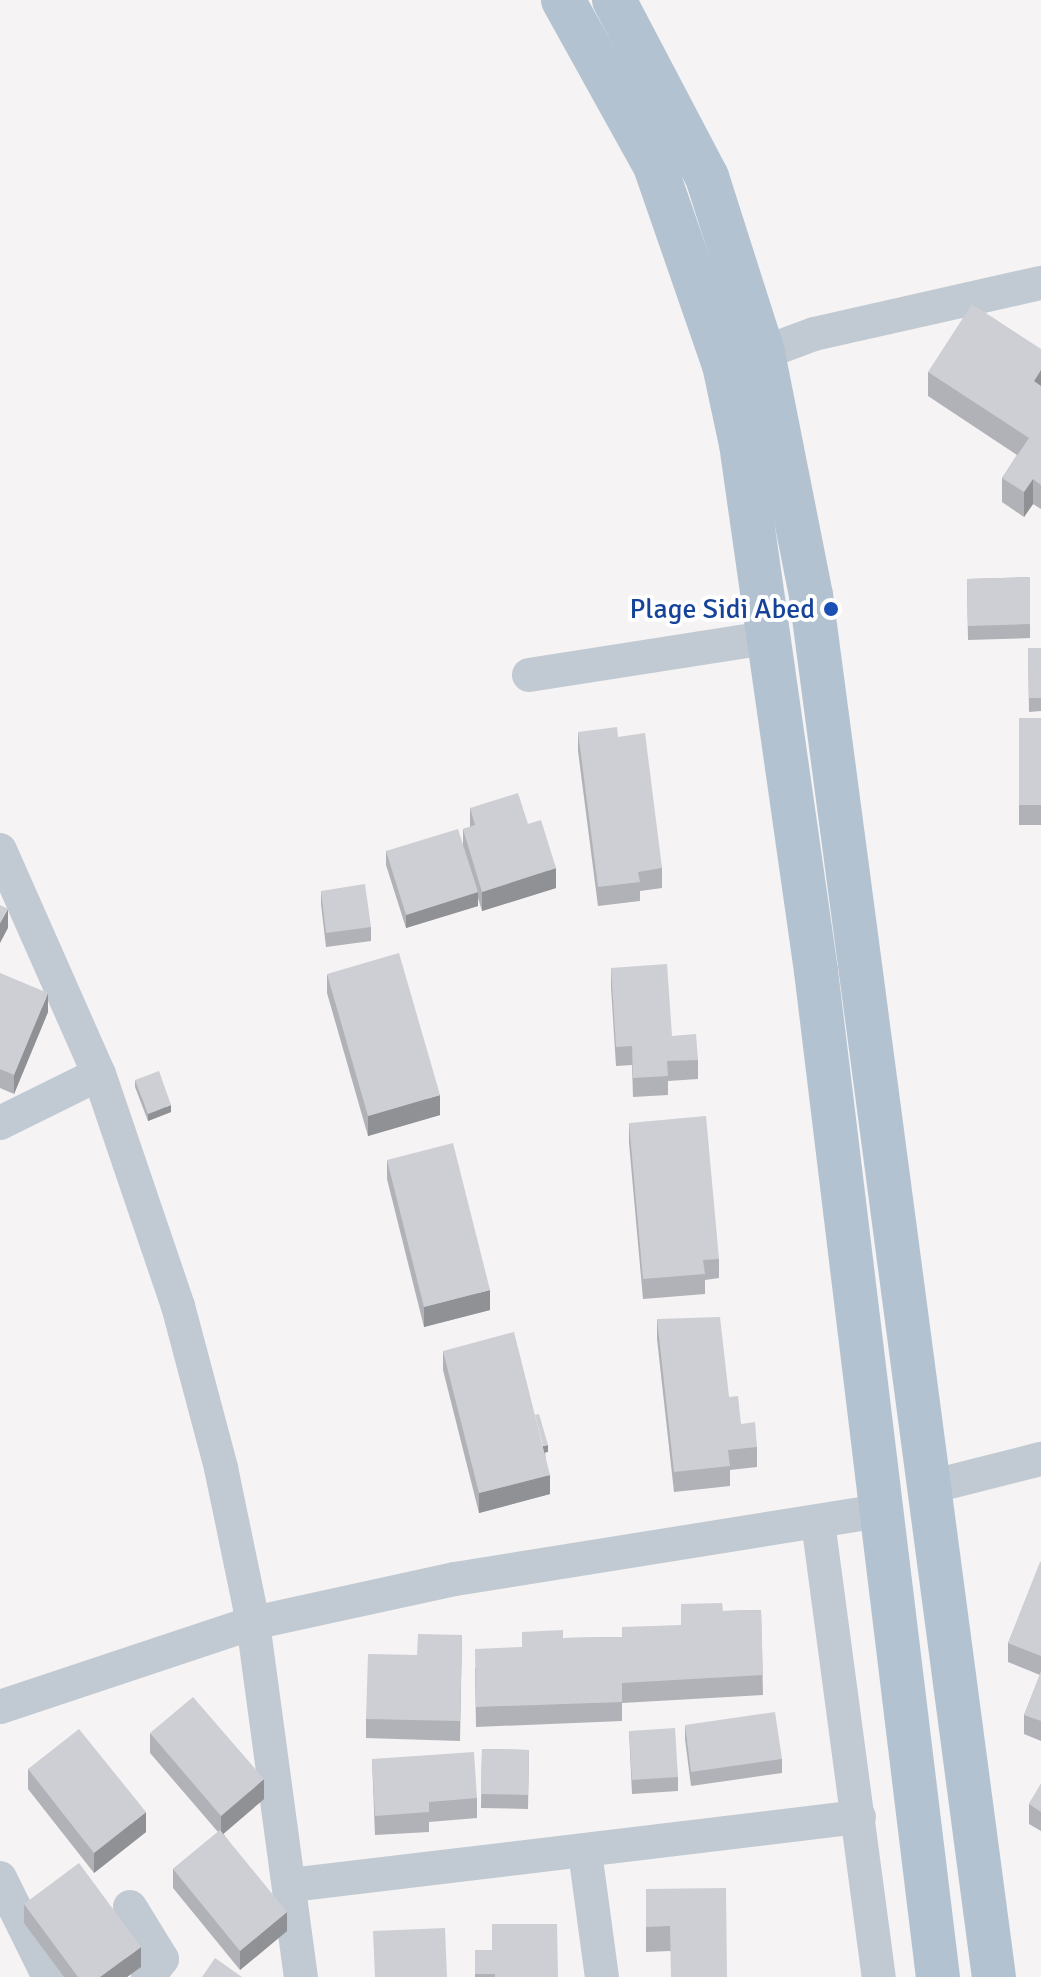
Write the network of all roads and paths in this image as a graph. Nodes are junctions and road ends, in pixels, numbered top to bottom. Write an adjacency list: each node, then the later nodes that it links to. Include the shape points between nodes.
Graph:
1 (563, 0): 5 (main road, via 655,166 692,262 724,365)
2 (614, 0): 4 (main road, via 707,177)
3 (1041, 283): 4 (street, via 814,334)
4 (763, 353): 11 (main road, via 811,595)
5 (771, 637): 6 (street); 12 (main road)
6 (529, 675)
7 (0, 850): 8 (street)
8 (99, 1074): 9 (street); 14 (street, via 178,1306 221,1468)
9 (0, 1123)
10 (1041, 1459): 11 (street)
11 (926, 1488): 27 (main road)
12 (884, 1510): 13 (street); 26 (main road)
13 (818, 1522): 14 (street, via 455,1579); 16 (street)
14 (253, 1623): 15 (street); 19 (street)
15 (0, 1707)
16 (859, 1817): 17 (street); 25 (street)
17 (585, 1852): 19 (street); 24 (street)
18 (0, 1878): 21 (street)
19 (291, 1885): 23 (street)
20 (130, 1907): 22 (street, via 162,1959)
21 (49, 1977)
22 (148, 1977)
23 (301, 1977)
24 (602, 1977)
25 (879, 1977)
26 (938, 1977)
27 (994, 1977)

